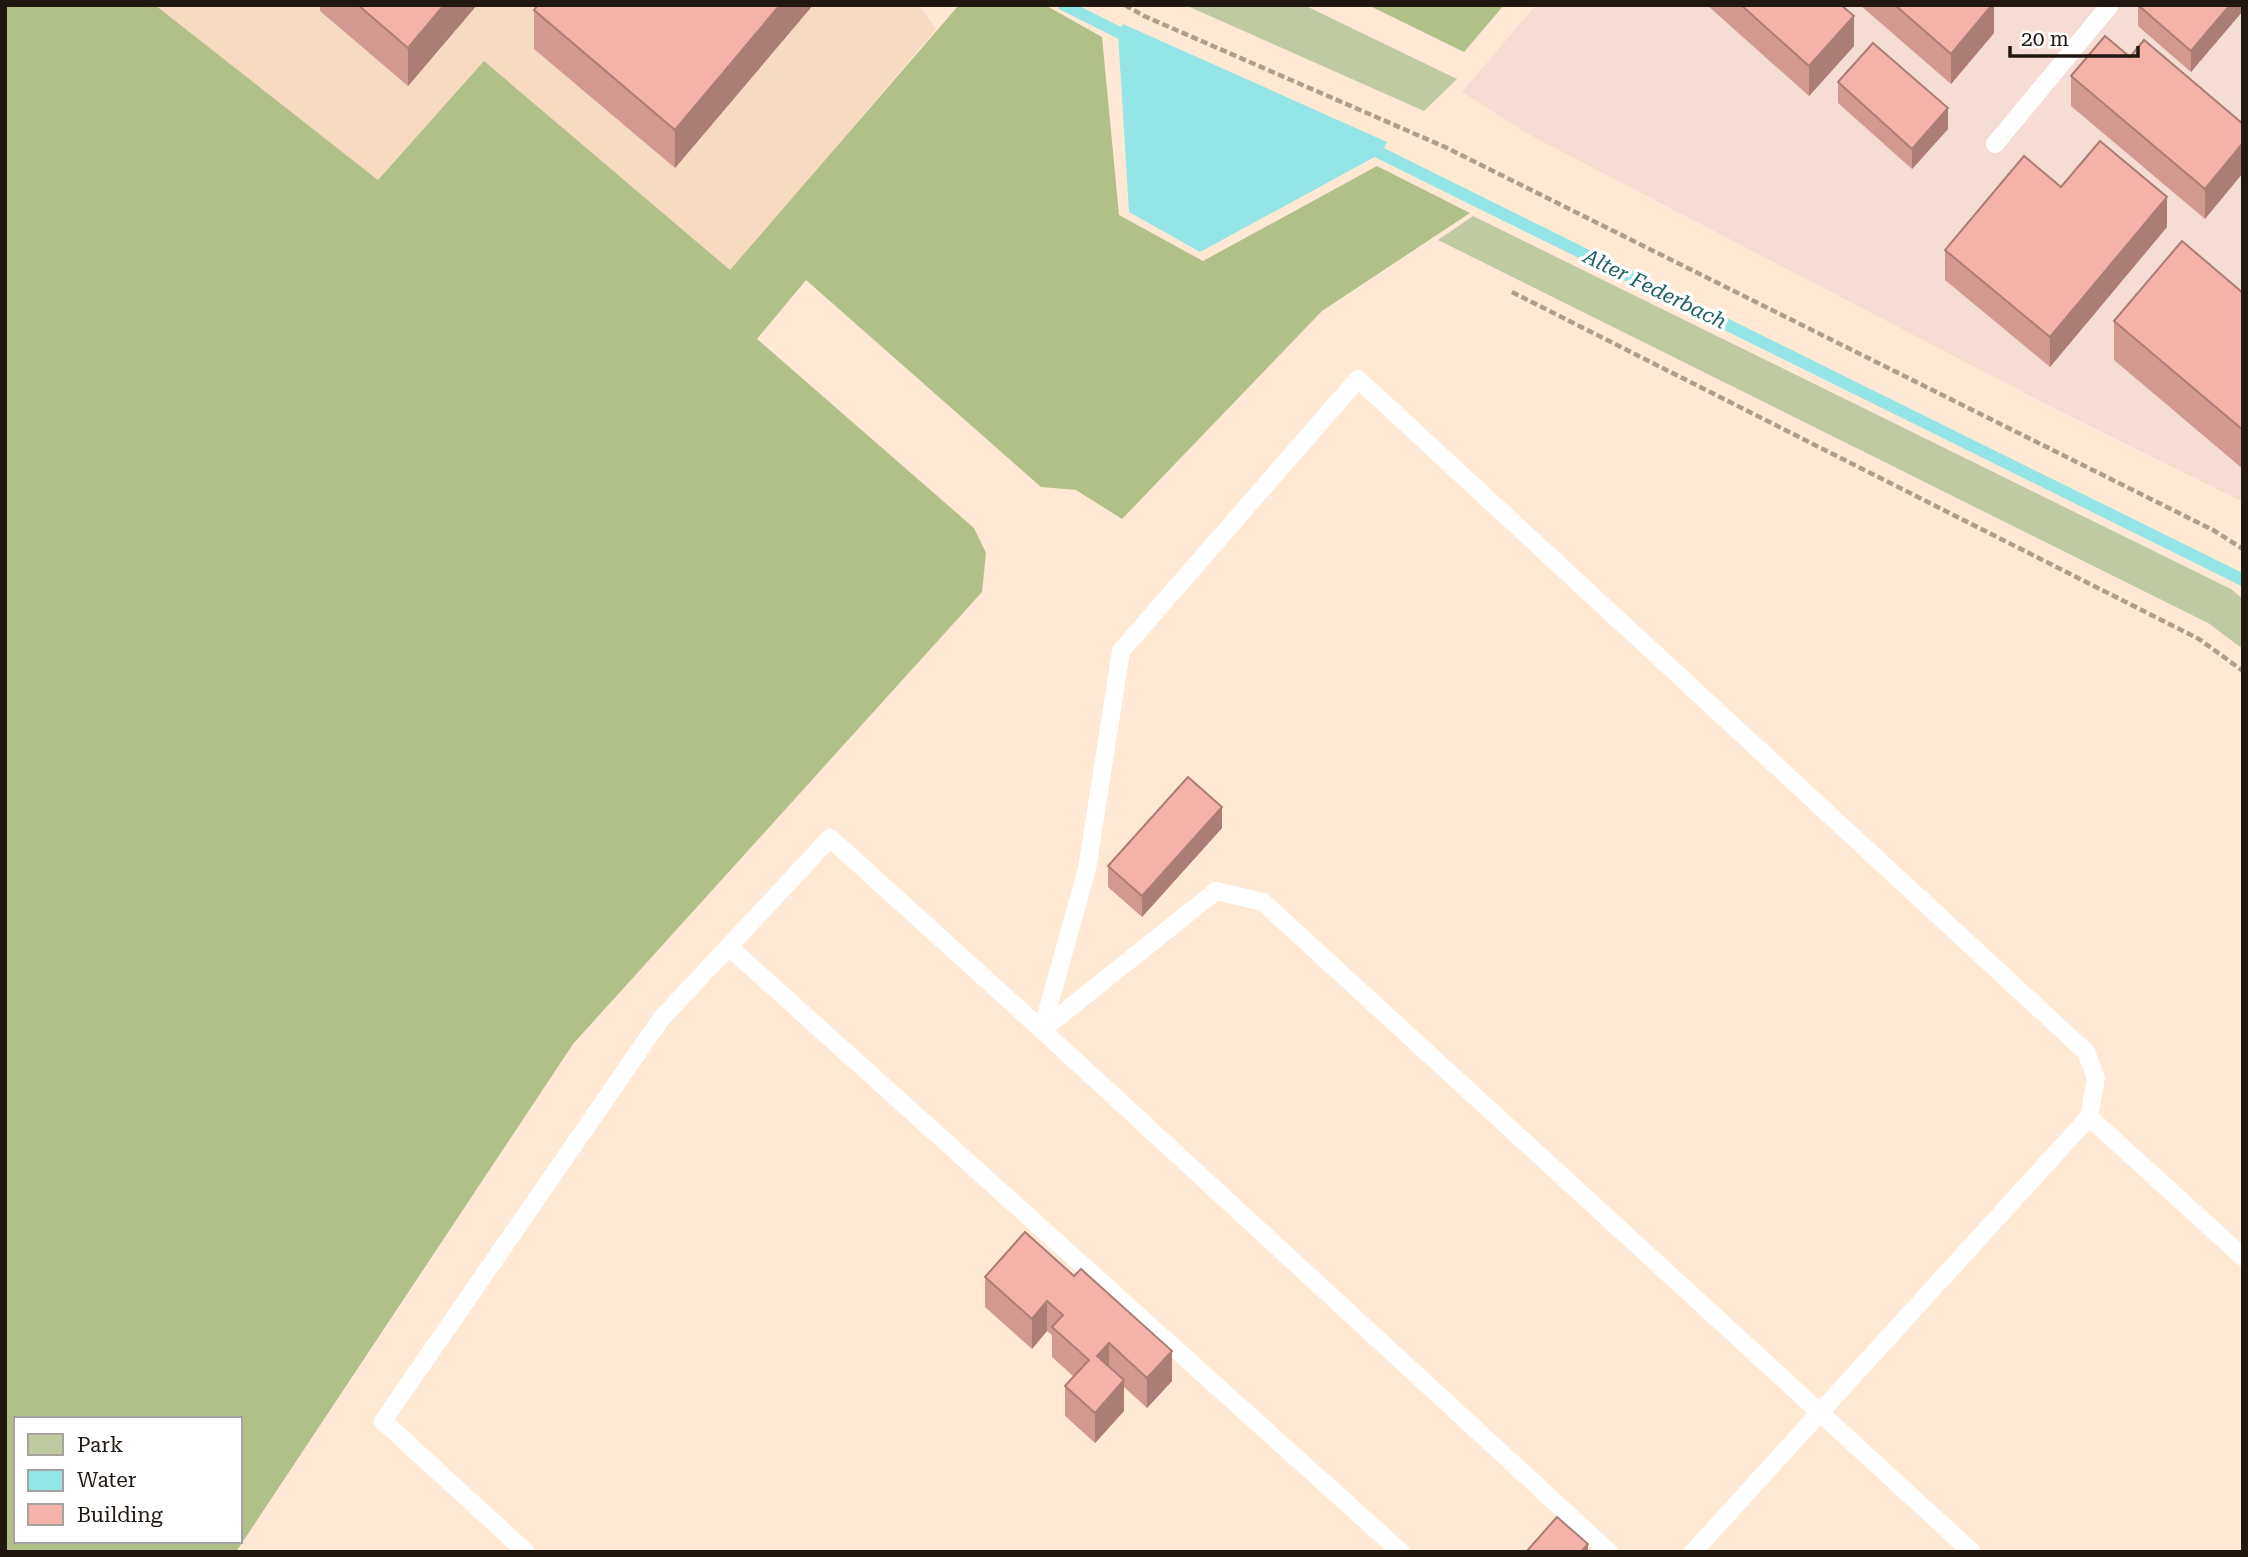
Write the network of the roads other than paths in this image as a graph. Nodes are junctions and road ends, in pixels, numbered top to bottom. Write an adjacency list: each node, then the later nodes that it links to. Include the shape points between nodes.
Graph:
1 (2110, 5): 2 (lane)
2 (1995, 144)
3 (729, 947): 4 (lane, via 830,838); 8 (lane, via 662,1019 383,1421); 9 (lane)
4 (1042, 1031): 5 (lane, via 1087,869 1121,651 1358,380 2086,1052 2096,1079); 7 (lane, via 1216,891 1263,902); 10 (lane)
5 (2089, 1117): 6 (lane); 7 (lane)
6 (2243, 1256)
7 (1820, 1414): 11 (lane); 12 (lane)
8 (526, 1552)
9 (1401, 1552)
10 (1609, 1552)
11 (1693, 1552)
12 (1972, 1552)

